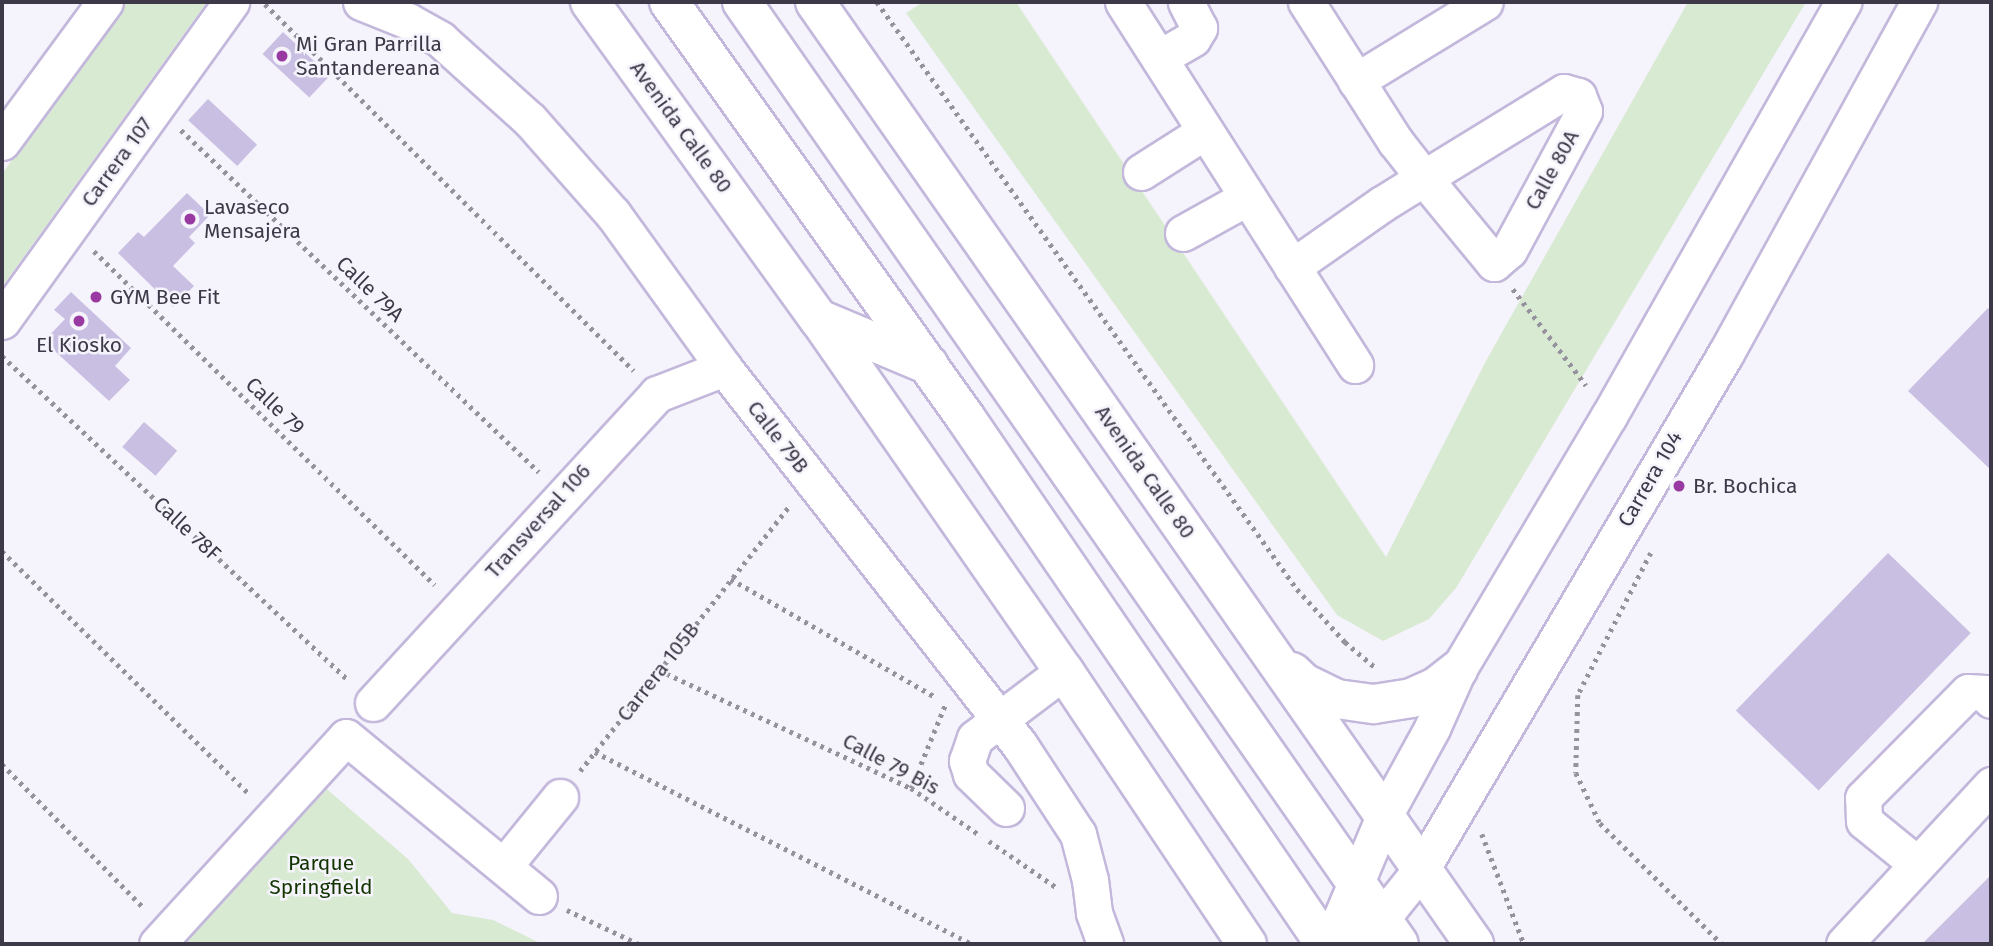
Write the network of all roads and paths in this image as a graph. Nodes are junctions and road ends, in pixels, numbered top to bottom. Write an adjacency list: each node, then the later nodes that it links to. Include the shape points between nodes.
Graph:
1 (105, 2): 20 (street)
2 (231, 2): 18 (street, Carrera 107)
3 (263, 2): 34 (path)
4 (361, 2): 33 (street, Calle 79B, via 440,39 530,120 613,214)
5 (590, 2): 28 (highway, Avenida Calle 80)
6 (669, 2): 31 (highway)
7 (741, 2): 62 (highway)
8 (815, 2): 42 (highway, Avenida Calle 80)
9 (877, 2): 46 (path, via 1297,589 1345,642)
10 (1123, 2): 16 (street)
11 (1186, 2): 16 (street, via 1199,28 1193,38)
12 (1307, 2): 17 (street)
13 (1485, 2): 17 (street)
14 (1843, 2): 35 (street)
15 (1919, 2): 54 (street, Carrera 104, via 1726,353)
16 (1158, 58): 19 (street)
17 (1356, 80): 22 (street)
18 (156, 107): 24 (street, Carrera 107); 37 (path, Calle 79A)
19 (1204, 132): 21 (street); 23 (street)
20 (2, 142)
21 (1141, 172)
22 (1424, 178): 26 (street); 26 (street, Calle 80A, via 1564,92 1578,96 1584,111 1509,250); 27 (street)
23 (1248, 197): 25 (street); 27 (street)
24 (70, 227): 29 (street, Carrera 107); 41 (path, Calle 79)
25 (1184, 233)
26 (1494, 263): 35 (path)
27 (1292, 267): 32 (street)
28 (820, 319): 31 (highway); 45 (highway, Avenida Calle 80)
29 (2, 321)
30 (2, 355): 48 (path, Calle 78F)
31 (929, 365): 70 (highway)
32 (1355, 365)
33 (724, 368): 34 (street, Transversal 106); 36 (street, Calle 79B)
34 (657, 394): 37 (street, Transversal 106)
35 (1609, 416): 44 (street)
36 (810, 478): 40 (path, Carrera 105B); 49 (street, Calle 79B)
37 (563, 495): 41 (street, Transversal 106)
38 (1655, 547): 74 (path, via 1578,695 1576,773 1600,823)
39 (2, 551): 58 (path)
40 (732, 579): 43 (path, Carrera 105B); 53 (path, via 946,703)
41 (458, 608): 48 (street, Transversal 106)
42 (1276, 659): 46 (highway, via 1304,683 1337,699 1374,704); 57 (highway, Avenida Calle 80)
43 (659, 670): 50 (path, Carrera 105B); 53 (path, Calle 79 Bis)
44 (1458, 670): 46 (highway); 57 (street)
45 (1064, 671): 49 (street); 69 (highway, Avenida Calle 80)
46 (1411, 698)
47 (1991, 700): 59 (street, via 1985,693 1968,692 1863,798 1864,821)
48 (373, 703)
49 (998, 718): 56 (street, via 975,738 967,761 971,775); 64 (street, Calle 79B, via 1078,834)
50 (595, 752): 55 (path, Carrera 105B); 68 (path)
51 (2, 764): 66 (path)
52 (1991, 785): 59 (street)
53 (911, 788): 64 (path, Calle 79 Bis)
54 (1466, 793): 61 (street, Carrera 104); 73 (path)
55 (560, 797): 60 (street)
56 (1006, 808)
57 (1385, 814): 61 (highway, Avenida Calle 80); 62 (street)
58 (274, 818): 60 (street, via 346,737); 66 (street)
59 (1917, 864): 75 (street)
60 (504, 866): 63 (street)
61 (1422, 869): 65 (street, Carrera 104); 72 (highway, Avenida Calle 80)
62 (1356, 882): 65 (highway); 71 (street)
63 (540, 896): 67 (path)
64 (1099, 928)
65 (1381, 936)
66 (162, 938)
67 (639, 944)
68 (972, 944)
69 (1247, 944)
70 (1325, 944)
71 (1330, 944)
72 (1474, 944)
73 (1524, 944)
74 (1722, 944)
75 (1844, 944)

